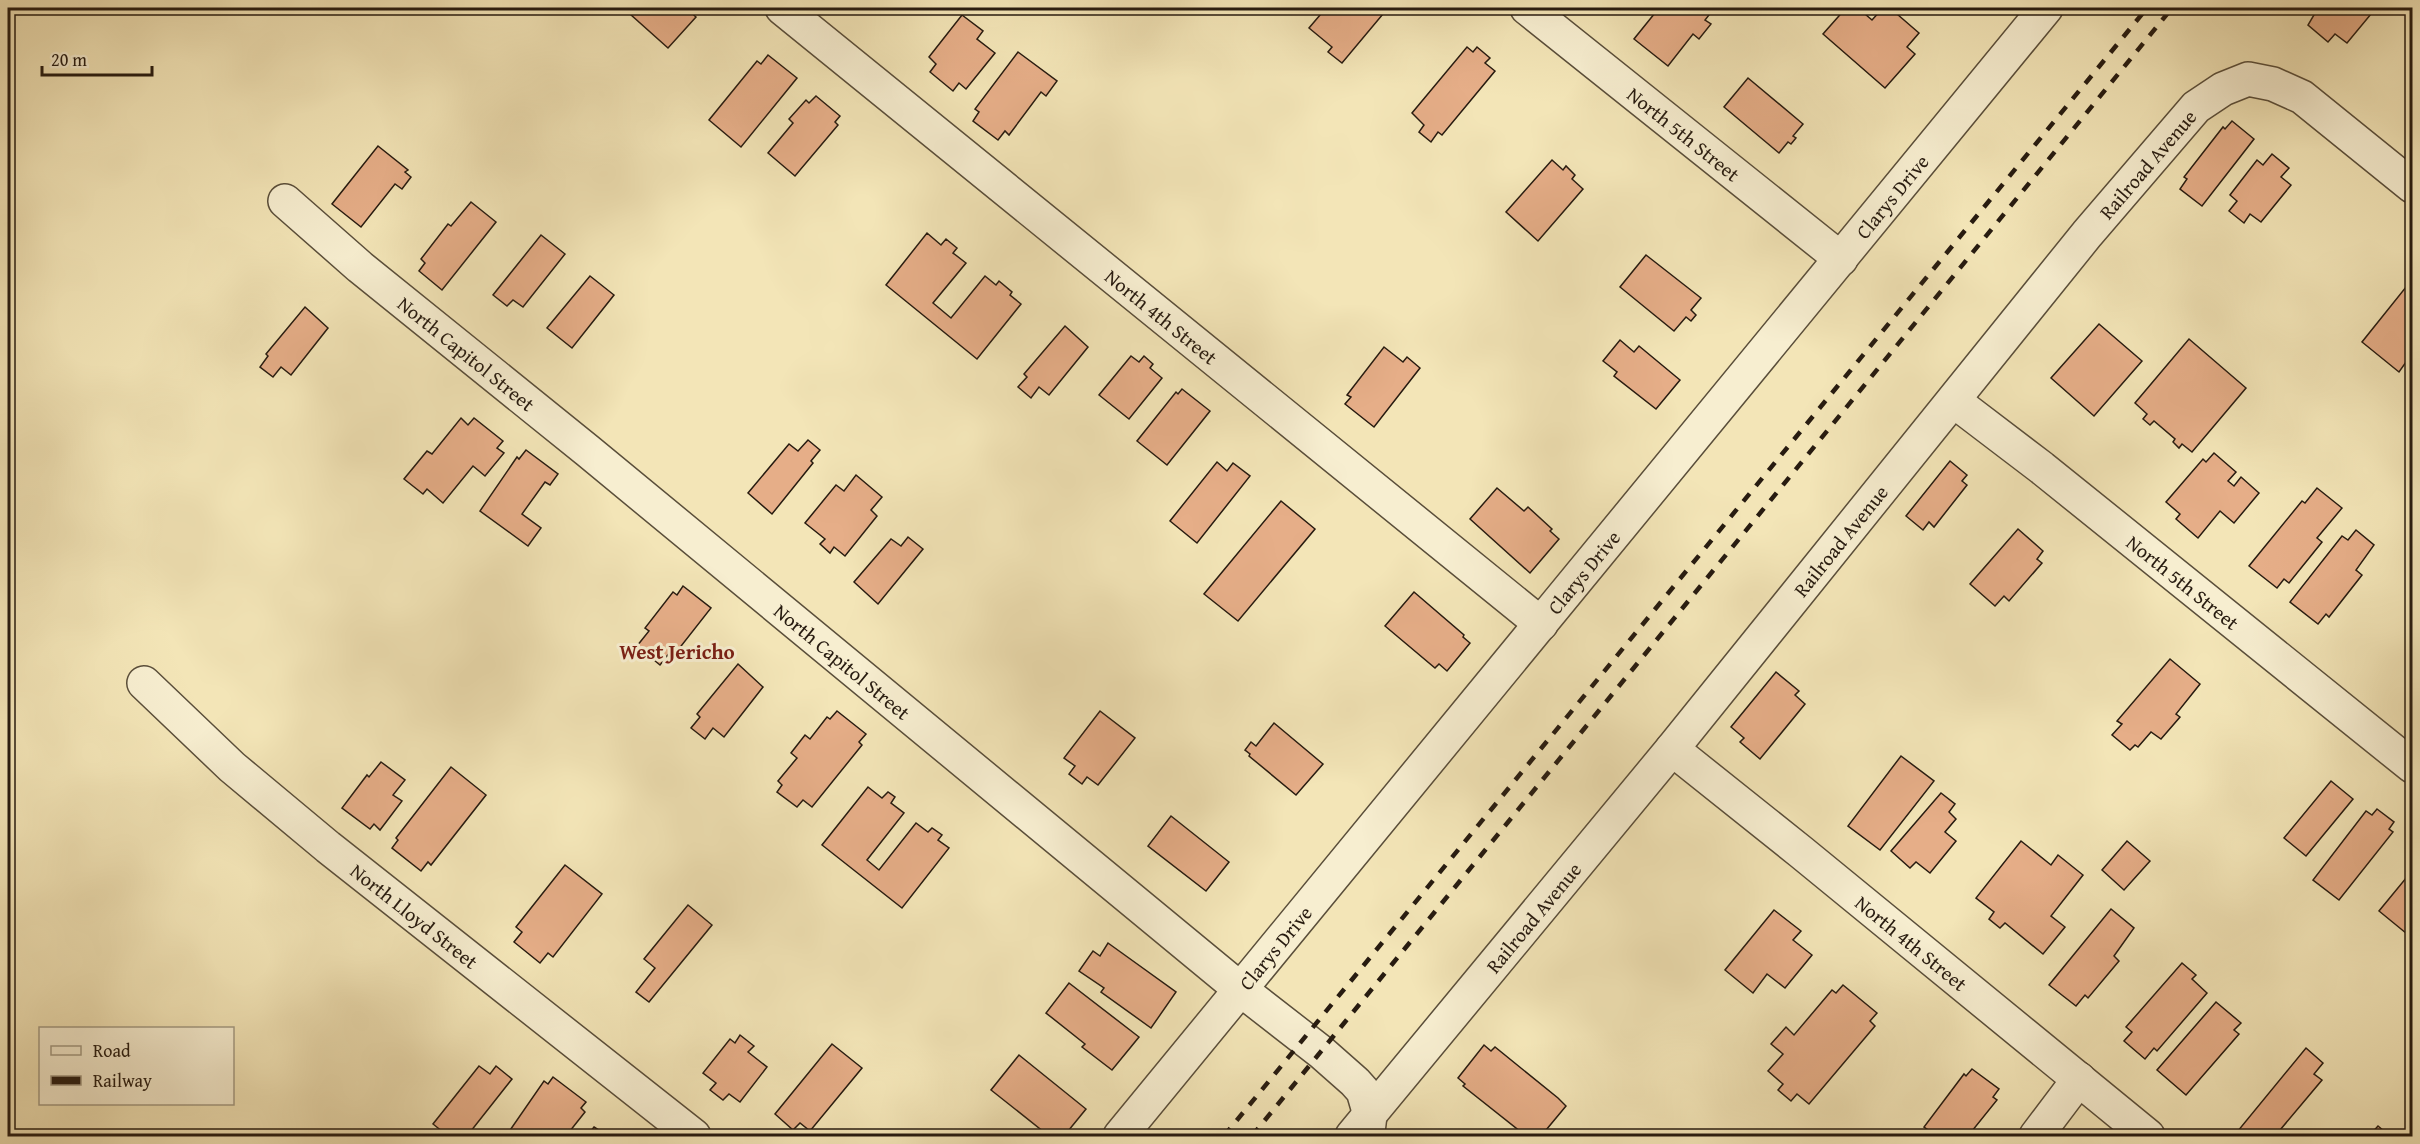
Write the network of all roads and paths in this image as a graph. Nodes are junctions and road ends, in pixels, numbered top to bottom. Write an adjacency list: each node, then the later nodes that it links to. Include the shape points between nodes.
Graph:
1 (782, 8): 8 (street, North 4th Street)
2 (1527, 8): 6 (street, North 5th Street)
3 (2046, 8): 6 (street, Clarys Drive)
4 (2412, 186): 7 (street, Railroad Avenue, via 2302,97 2273,84 2248,80 2223,88 2188,116 2087,234)
5 (285, 201): 12 (street, North Capitol Street, via 360,267)
6 (1841, 259): 8 (street, Clarys Drive)
7 (1954, 401): 10 (street, Railroad Avenue); 11 (street, North 5th Street)
8 (1541, 624): 12 (street, Clarys Drive)
9 (144, 683): 15 (street, North Lloyd Street, via 232,767 328,847)
10 (1672, 749): 13 (street, North 4th Street); 14 (street, Railroad Avenue)
11 (2412, 766)
12 (1240, 989): 14 (street, North Capitol Street, via 1321,1052 1363,1091); 16 (street, Clarys Drive)
13 (2079, 1079): 17 (street); 18 (street, North 4th Street)
14 (1363, 1129)
15 (694, 1137)
16 (1120, 1137)
17 (2036, 1137)
18 (2148, 1137)

